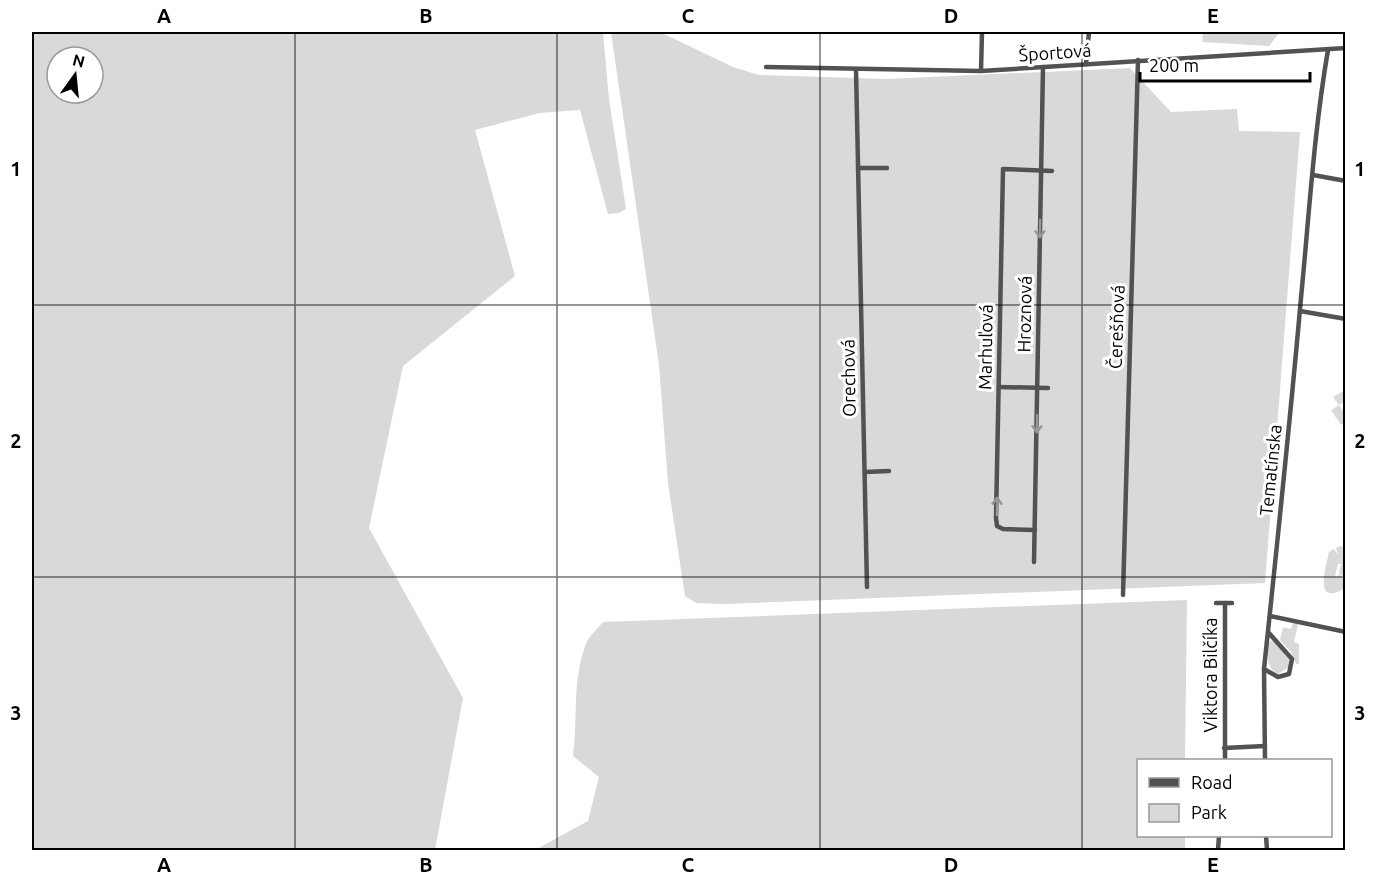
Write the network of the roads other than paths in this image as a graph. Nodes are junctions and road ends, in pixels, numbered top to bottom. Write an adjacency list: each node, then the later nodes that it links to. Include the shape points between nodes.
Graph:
1 (982, 32): 10 (street)
2 (1089, 32): 6 (street)
3 (1346, 48): 4 (street, Športová)
4 (1328, 50): 5 (street, Športová); 15 (street, Tematínska)
5 (1138, 60): 6 (street, Športová); 27 (street, Čerešňová)
6 (1086, 64): 8 (street, Športová)
7 (766, 67): 9 (street, Športová)
8 (1043, 67): 10 (street, Športová); 13 (street, Hroznová)
9 (856, 70): 10 (street, Športová); 11 (street, Orechová)
10 (981, 71)
11 (858, 168): 12 (street); 23 (street, Orechová)
12 (886, 168)
13 (1041, 170): 14 (street); 19 (street, Marhuľová, via 1003,169); 20 (street, Hroznová, one-way to 20)
14 (1052, 171)
15 (1313, 175): 16 (street); 17 (street, Tematínska)
16 (1346, 181)
17 (1300, 311): 18 (street); 31 (street, Tematínska)
18 (1346, 319)
19 (999, 387): 20 (street); 24 (street, Marhuľová, one-way to 19, via 998,526)
20 (1038, 387): 21 (street); 24 (street, Hroznová, one-way to 24)
21 (1048, 388)
22 (889, 471): 23 (street)
23 (865, 472): 26 (street, Orechová)
24 (1035, 530): 25 (street, Hroznová)
25 (1034, 562)
26 (867, 587)
27 (1123, 595)
28 (1216, 603): 29 (street, Viktora Bilčíka)
29 (1225, 603): 30 (street, Viktora Bilčíka); 36 (street, Viktora Bilčíka)
30 (1232, 603)
31 (1270, 616): 32 (street, Tematínska); 33 (street)
32 (1268, 632): 34 (street, Tematínska); 34 (street, via 1287,650 1293,667 1289,674 1278,677)
33 (1346, 632)
34 (1264, 669): 35 (street, Tematínska)
35 (1264, 747): 36 (street, Viktora Bilčíka); 38 (street, Tematínska)
36 (1224, 748): 37 (street, Viktora Bilčíka)
37 (1225, 759)
38 (1265, 759)

